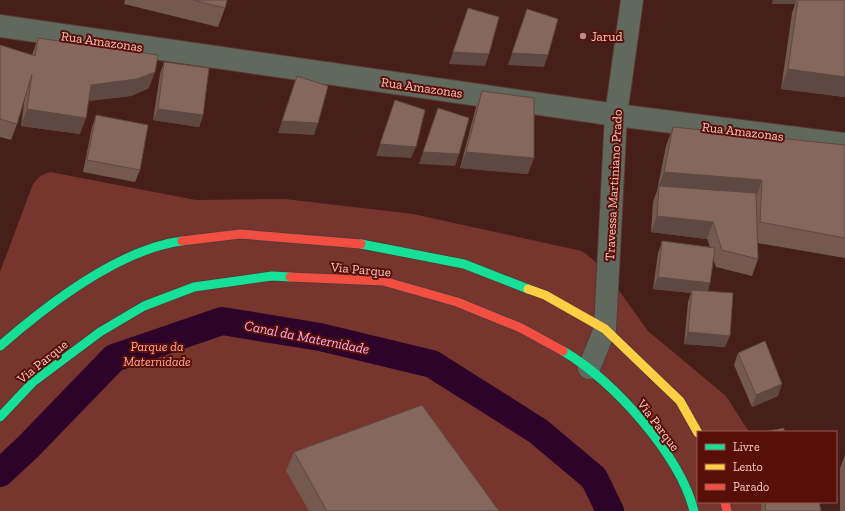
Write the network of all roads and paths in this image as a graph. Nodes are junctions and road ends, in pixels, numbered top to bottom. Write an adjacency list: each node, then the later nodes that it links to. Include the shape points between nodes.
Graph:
1 (632, 0): 3 (street, Travessa Martiniano Prado)
2 (0, 26): 3 (street, Rua Amazonas)
3 (616, 115): 4 (street, Rua Amazonas); 5 (street, Travessa Martiniano Prado)
4 (845, 144)
5 (605, 328): 6 (street, Via Parque, via 544,295 464,264 353,242 240,234 165,243 107,267 35,315); 7 (street, Travessa Martiniano Prado); 9 (street, Via Parque, via 680,401)
6 (0, 346)
7 (589, 368): 8 (street, Via Parque, via 521,328 457,302 383,281 272,276 194,287 144,306 100,332 33,382); 10 (street, Via Parque, via 624,400 659,442 690,495)
8 (0, 417)
9 (697, 431)
10 (694, 511)

